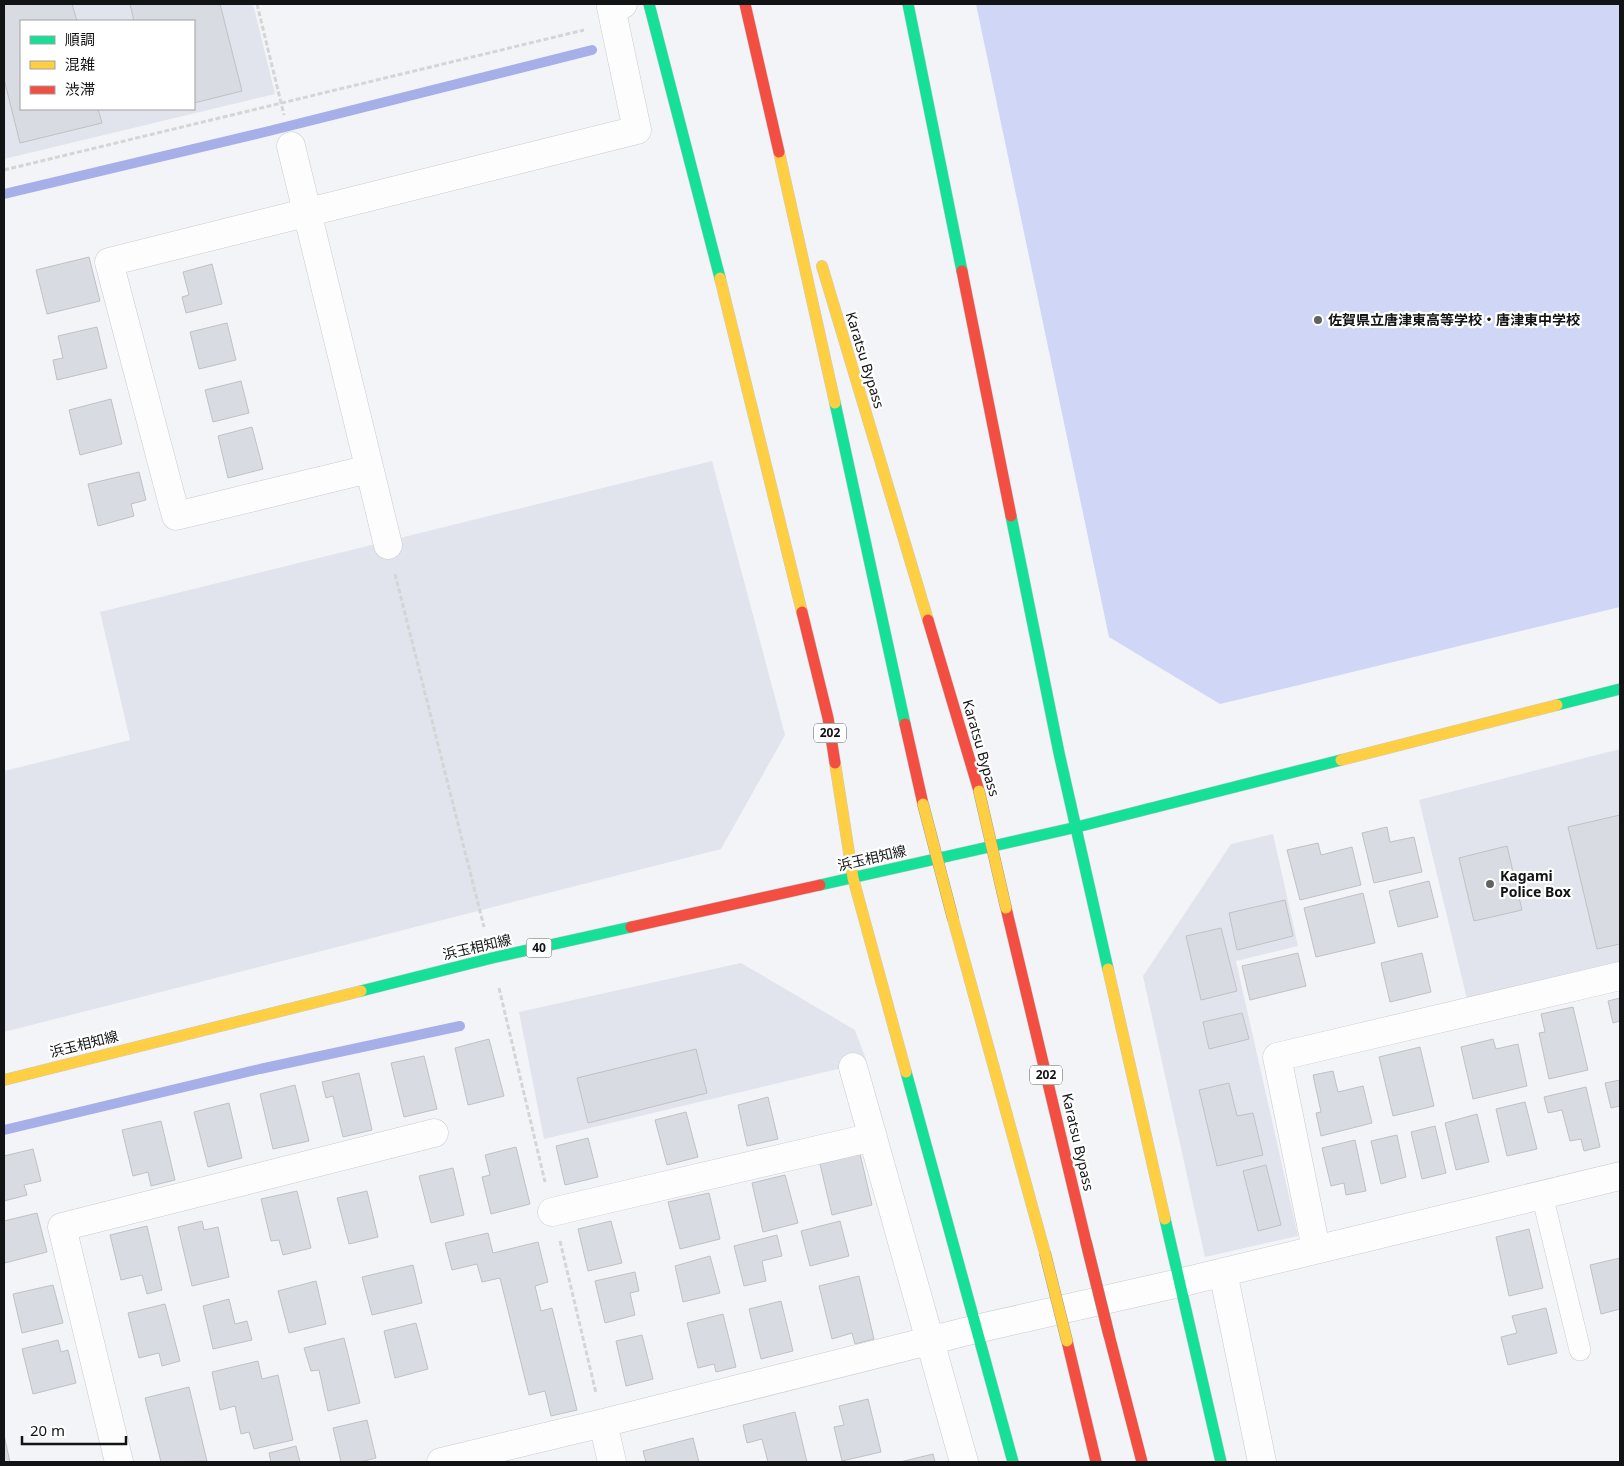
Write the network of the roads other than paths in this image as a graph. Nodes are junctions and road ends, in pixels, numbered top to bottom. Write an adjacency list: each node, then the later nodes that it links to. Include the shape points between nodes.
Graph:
1 (649, 4): 14 (main road, 202, via 828,718)
2 (745, 4): 5 (main road)
3 (908, 4): 13 (main road, via 1059,753)
4 (617, 5): 8 (street, via 637,130)
5 (757, 52): 7 (main road); 35 (main road, bridge, via 923,804 1045,1253)
6 (291, 146): 8 (street)
7 (803, 204)
8 (308, 213): 10 (street); 10 (street, via 109,262 176,516)
9 (817, 251): 36 (main road, Karatsu Bypass / 202, bridge, via 979,791)
10 (369, 469): 11 (street)
11 (388, 545)
12 (1620, 689): 13 (main road, 浜玉相知線)
13 (1077, 827): 14 (main road, 浜玉相知線 / 40); 25 (main road)
14 (853, 878): 17 (main road, 浜玉相知線 / 40, via 492,958); 26 (main road, 202)
15 (1620, 976): 23 (street, via 1277,1057)
16 (853, 1067): 19 (street)
17 (4, 1080)
18 (434, 1133): 30 (street, via 62,1227)
19 (873, 1137): 22 (street); 27 (street)
20 (1620, 1176): 21 (street)
21 (1542, 1195): 23 (street); 28 (lane)
22 (552, 1212)
23 (1316, 1250): 24 (street)
24 (1223, 1272): 25 (street); 38 (street)
25 (1179, 1283): 26 (street); 37 (main road)
26 (976, 1329): 27 (street); 34 (main road, 202)
27 (930, 1341): 29 (street); 33 (street)
28 (1580, 1350)
29 (603, 1423): 31 (street); 32 (street)
30 (119, 1462)
31 (441, 1462)
32 (612, 1462)
33 (964, 1462)
34 (1013, 1462)
35 (1096, 1462)
36 (1142, 1462)
37 (1221, 1462)
38 (1262, 1462)

